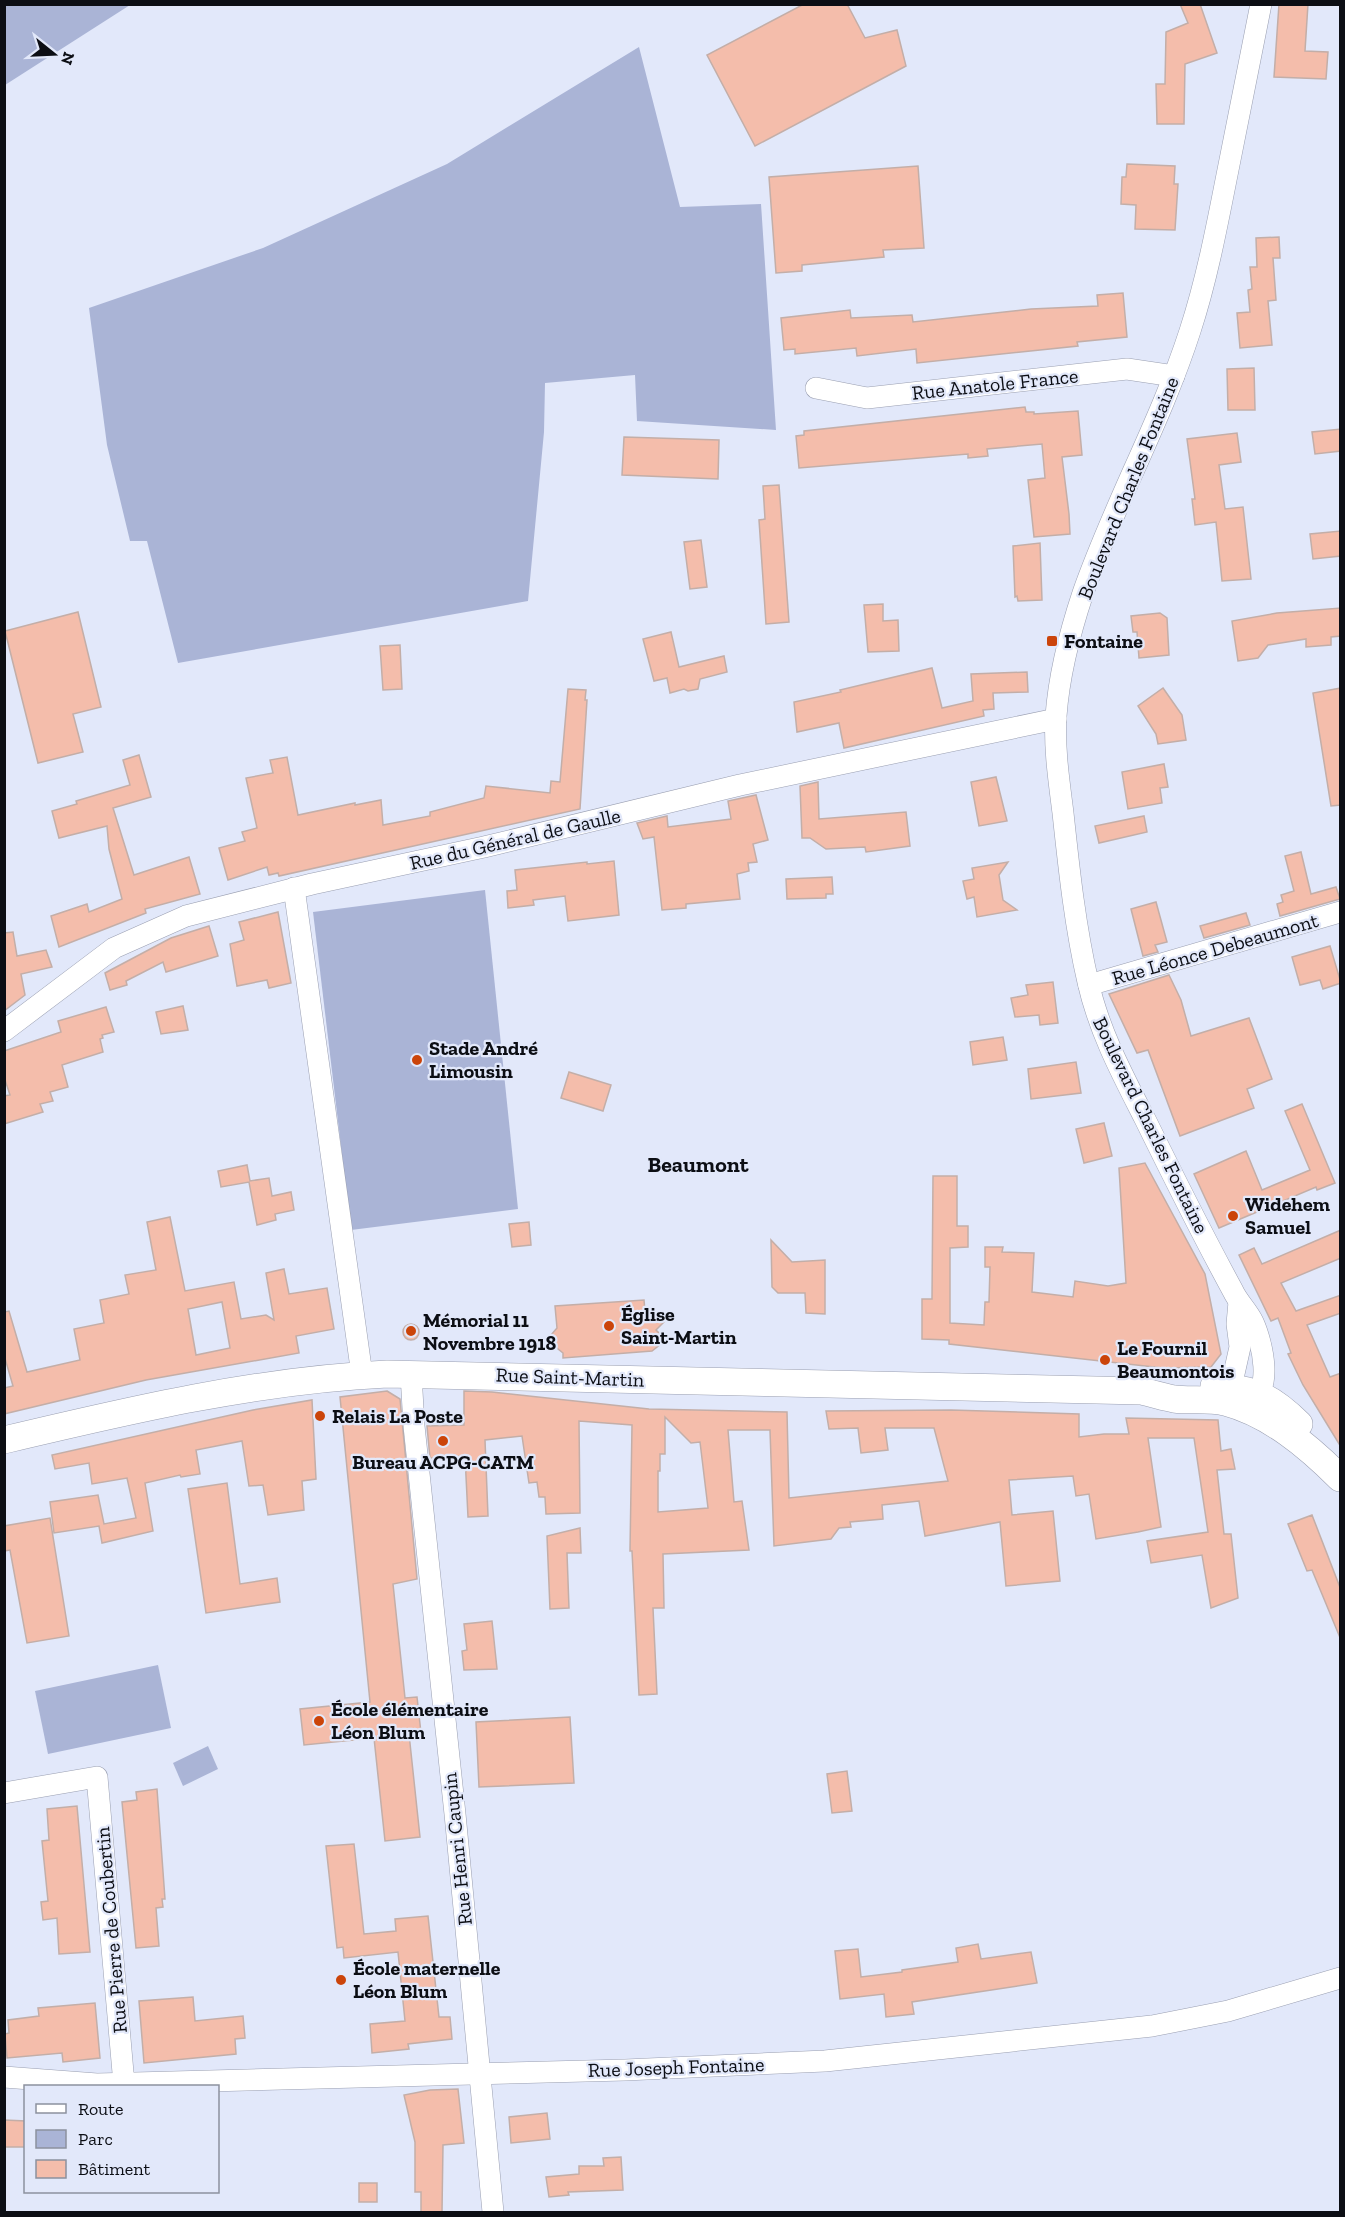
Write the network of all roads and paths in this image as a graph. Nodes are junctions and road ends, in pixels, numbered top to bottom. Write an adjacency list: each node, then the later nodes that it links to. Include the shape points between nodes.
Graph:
1 (1261, 4): 2 (street, Boulevard Charles Fontaine, via 1204,286)
2 (1174, 376): 3 (street, Rue Anatole France, via 1127,369 867,398); 4 (street, Boulevard Charles Fontaine, via 1082,595 1067,646)
3 (816, 387)
4 (1056, 719): 5 (street, Rue du Général de Gaulle, via 740,785); 7 (street, Boulevard Charles Fontaine, via 1067,853)
5 (294, 888): 8 (street, Rue du Général de Gaulle, via 186,916 114,948); 11 (street)
6 (1341, 912): 7 (street, Rue Léonce Debeaumont)
7 (1089, 985): 9 (street, Boulevard Charles Fontaine, via 1101,1030)
8 (4, 1031)
9 (1239, 1302): 13 (street, via 1237,1324); 13 (street, Boulevard Charles Fontaine, via 1253,1321 1262,1352 1264,1376)
10 (411, 1374): 11 (main road, Rue Saint-Martin); 12 (main road, Rue Saint-Martin); 19 (street, Rue Henri Caupin)
11 (362, 1375): 14 (main road, Rue Saint-Martin, via 192,1398)
12 (1142, 1391): 13 (main road, Rue Saint-Martin, via 1174,1399); 13 (main road, Rue Saint-Martin, via 1175,1383)
13 (1250, 1403): 15 (main road, via 1282,1407); 16 (main road)
14 (4, 1440)
15 (1341, 1464)
16 (1341, 1478)
17 (4, 1793): 21 (street, Rue Pierre de Coubertin, via 97,1777)
18 (1341, 1978): 19 (street, Rue Joseph Fontaine, via 1228,2011 1152,2026 825,2061)
19 (478, 2074): 21 (street, Rue Joseph Fontaine); 22 (street, Rue Henri Caupin)
20 (4, 2077): 21 (street, Rue Joseph Fontaine)
21 (124, 2084)
22 (493, 2212)

